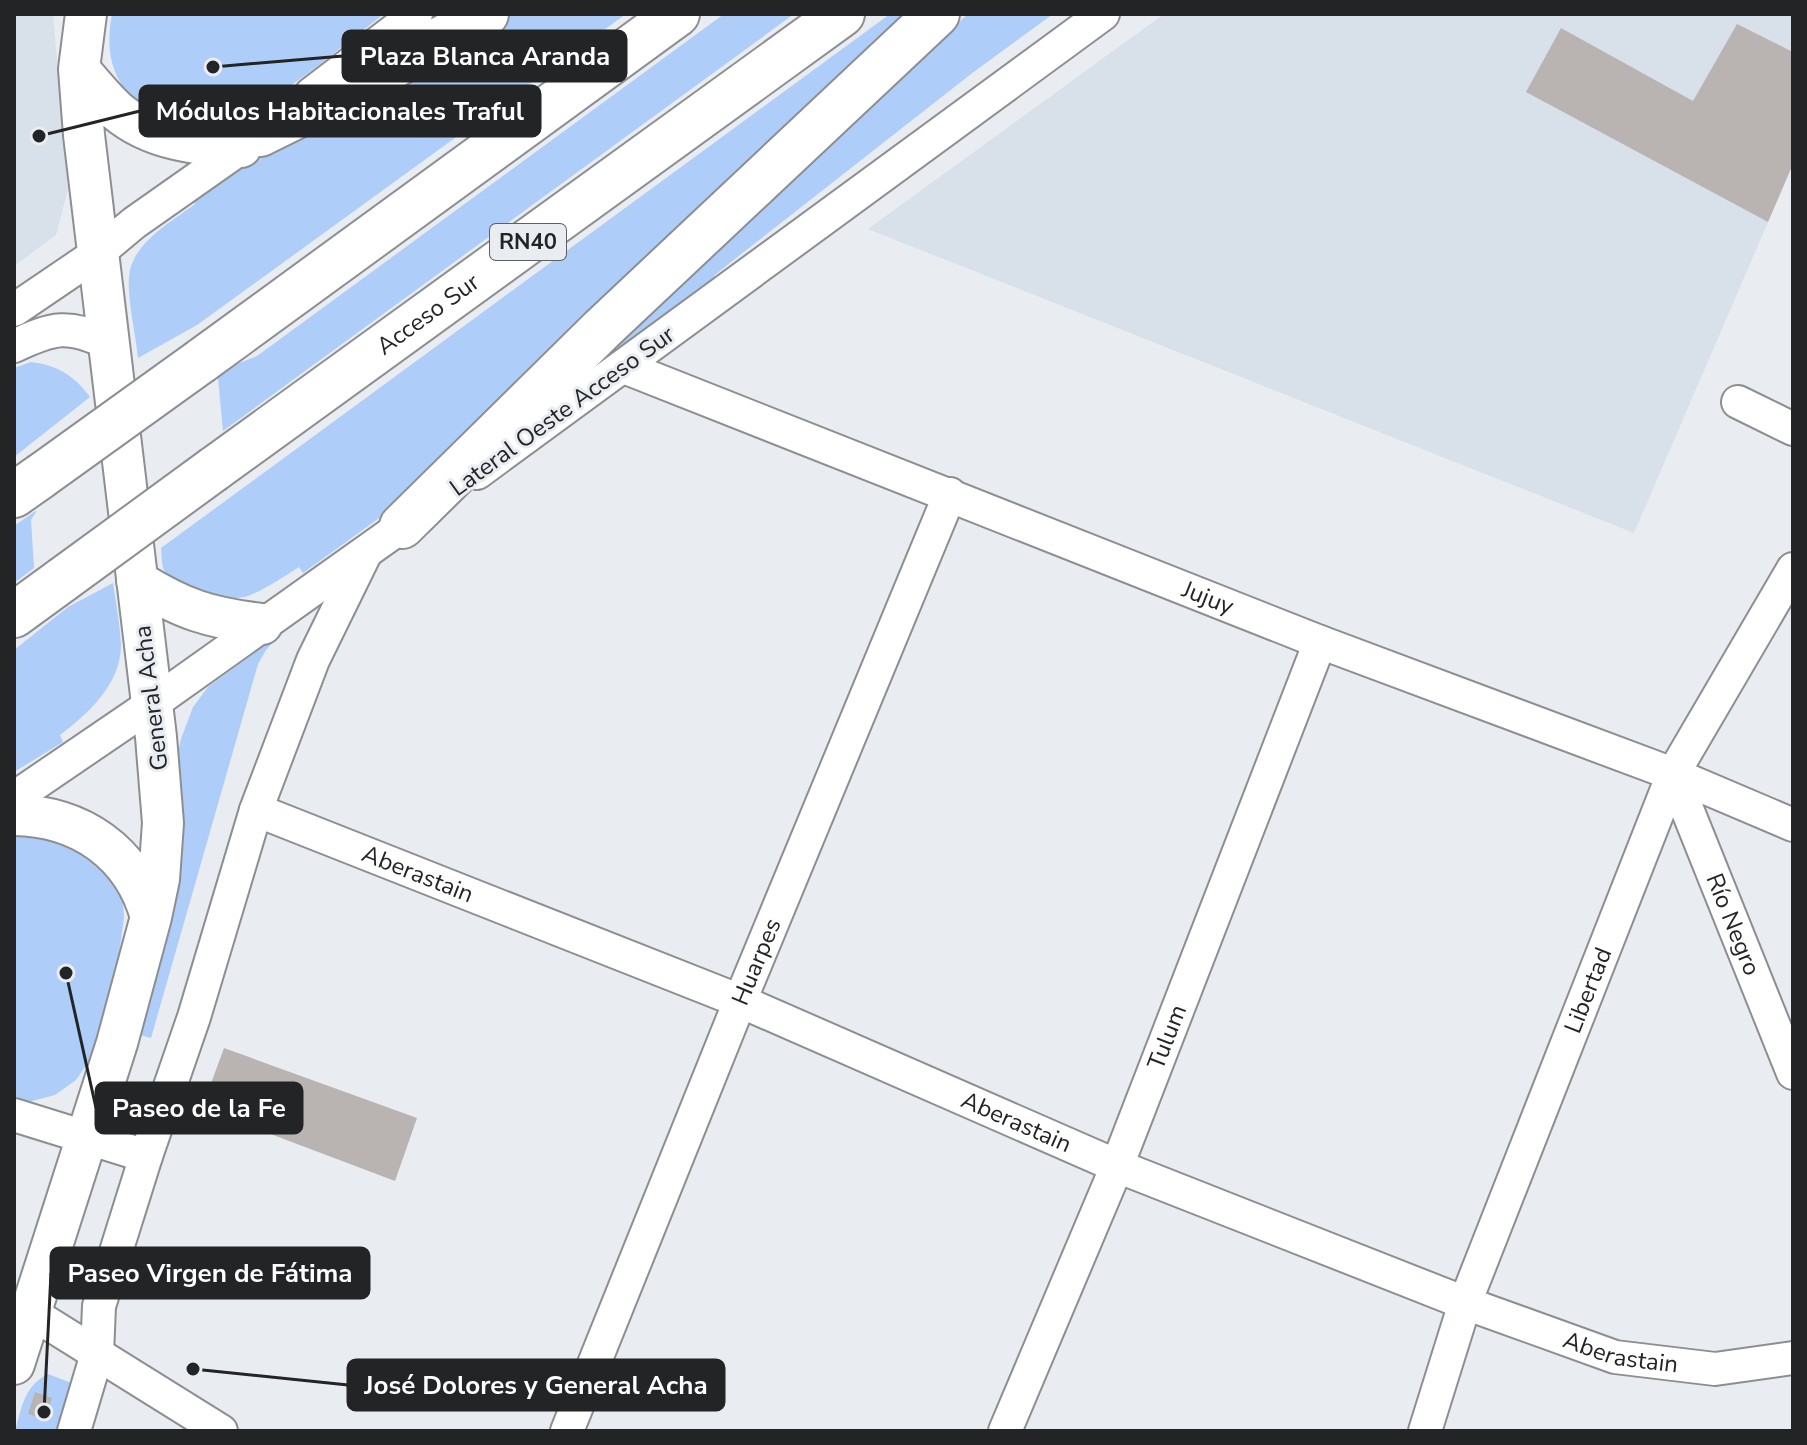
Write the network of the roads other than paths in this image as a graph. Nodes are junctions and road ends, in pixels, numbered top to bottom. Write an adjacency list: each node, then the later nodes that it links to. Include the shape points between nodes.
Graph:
1 (86, 14): 8 (main road, General Acha)
2 (416, 14): 9 (street)
3 (486, 14): 9 (highway)
4 (677, 14): 19 (highway, bridge)
5 (842, 14): 25 (highway, Acceso Sur / RN40, bridge)
6 (937, 14): 21 (highway, via 602,329)
7 (1103, 14): 16 (street, Lateral Oeste Acceso Sur)
8 (79, 69): 9 (main road, via 116,110 151,131 207,146); 10 (main road, General Acha)
9 (251, 141): 10 (street)
10 (98, 253): 11 (street); 14 (main road, General Acha)
11 (14, 310)
12 (63, 328): 13 (street); 14 (street); 15 (street)
13 (14, 330)
14 (108, 343): 24 (main road, General Acha)
15 (14, 346)
16 (624, 367): 20 (street, Jujuy); 21 (street, Lateral Oeste Acceso Sur)
17 (1738, 402): 18 (street)
18 (1793, 429)
19 (28, 486)
20 (950, 494): 27 (street, Jujuy); 35 (street, Huarpes)
21 (402, 526): 22 (street, Lateral Oeste Acceso Sur)
22 (366, 552): 26 (street, Lateral Oeste Acceso Sur); 31 (street, via 313,660)
23 (1793, 569): 29 (street, Libertad)
24 (137, 581): 26 (main road, via 205,615); 28 (main road, General Acha)
25 (14, 615)
26 (262, 624): 28 (street, Lateral Oeste Acceso Sur)
27 (1320, 642): 29 (street, Jujuy); 40 (street, Tulum)
28 (152, 704): 30 (street, Lateral Oeste Acceso Sur); 34 (main road, General Acha, via 163,823)
29 (1673, 774): 33 (street, Jujuy); 36 (street, Río Negro); 41 (street, Libertad)
30 (14, 798)
31 (256, 810): 35 (street, Aberastain); 39 (street)
32 (14, 815): 34 (main road, via 72,824 111,850 146,898)
33 (1793, 825)
34 (151, 917): 38 (main road, General Acha)
35 (740, 1001): 40 (street, Aberastain); 48 (street, Huarpes)
36 (1793, 1073)
37 (14, 1115): 38 (street)
38 (87, 1138): 39 (street); 42 (main road, General Acha)
39 (146, 1156): 43 (street, via 99,1306)
40 (1117, 1166): 41 (street, Aberastain); 49 (street, Tulum)
41 (1465, 1303): 44 (street, Aberastain, via 1615,1357 1715,1369); 50 (street, Libertad)
42 (30, 1312): 43 (street); 45 (main road, General Acha)
43 (97, 1354): 46 (street); 47 (street)
44 (1793, 1358)
45 (14, 1364)
46 (74, 1431)
47 (221, 1431)
48 (567, 1431)
49 (1005, 1431)
50 (1425, 1431)

